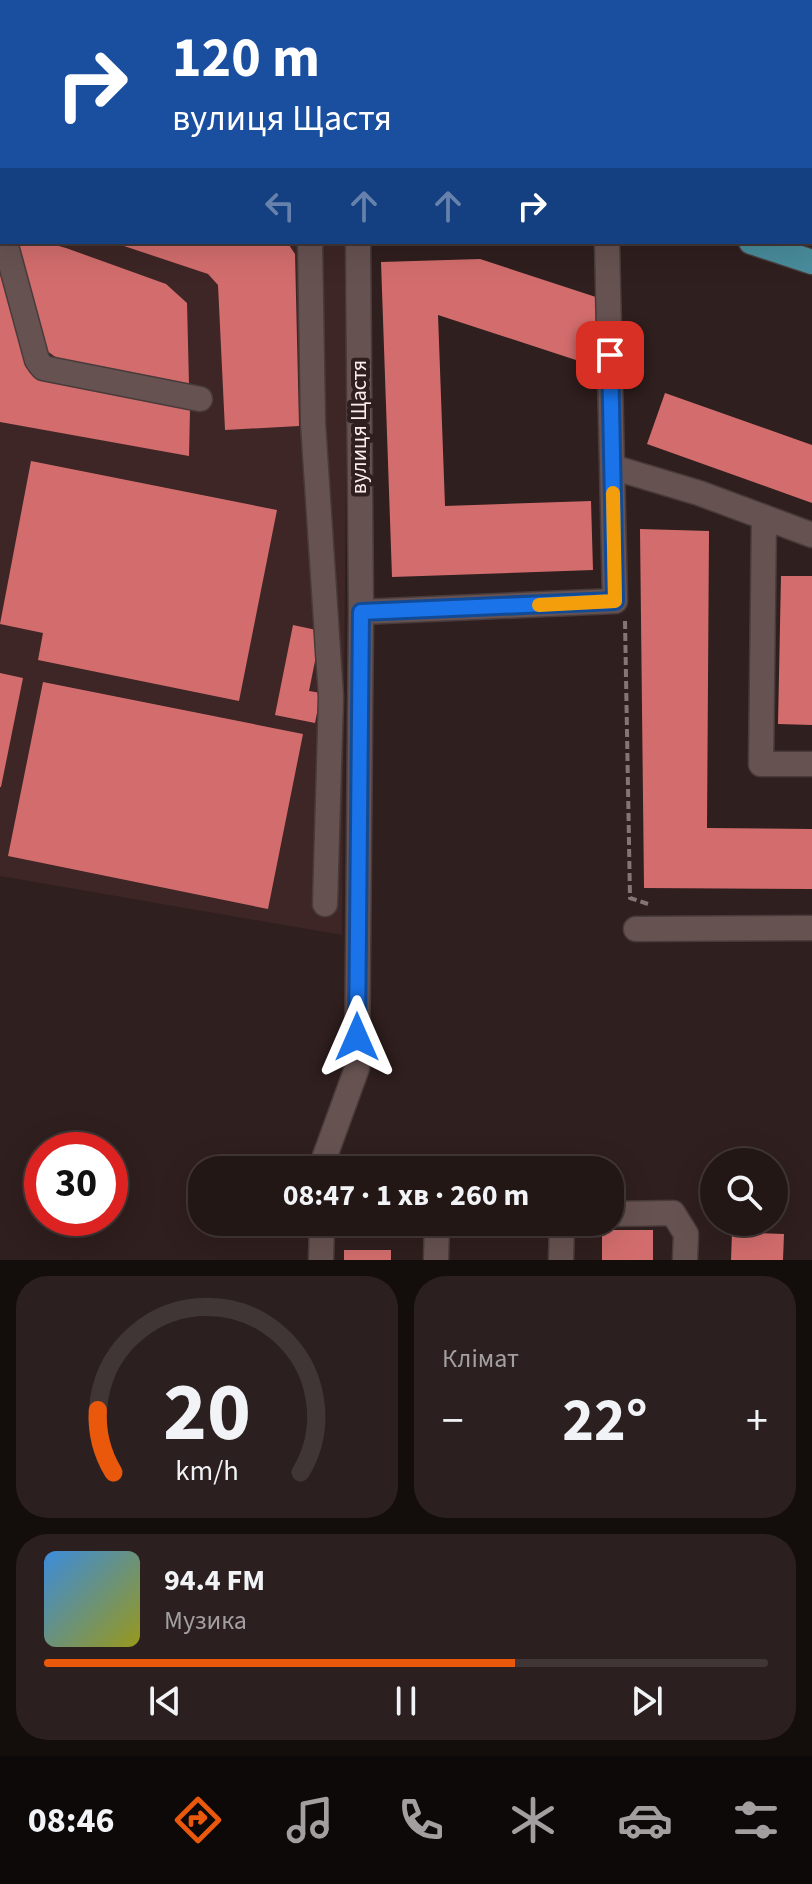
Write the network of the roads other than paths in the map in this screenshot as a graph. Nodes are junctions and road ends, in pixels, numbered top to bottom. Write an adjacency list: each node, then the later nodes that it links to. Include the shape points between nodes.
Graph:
1 (6, 244): 7 (street, via 43,368)
2 (310, 244): 13 (street, via 313,423 331,697)
3 (358, 244): 11 (street, вулиця Щастя)
4 (607, 244): 8 (street)
5 (757, 244): 6 (main road)
6 (812, 262)
7 (200, 399)
8 (612, 467): 9 (street); 11 (street, via 615,601)
9 (764, 517): 10 (street); 12 (street, via 761,764)
10 (812, 535)
11 (361, 612): 16 (street, вулиця Щастя, via 357,1068)
12 (812, 764)
13 (325, 904)
14 (812, 928): 15 (street)
15 (636, 929)
16 (325, 1156)
17 (624, 1214): 24 (street, via 673,1213 686,1234)
18 (322, 1236): 21 (street)
19 (437, 1236): 22 (street)
20 (562, 1236): 23 (street)
21 (321, 1260)
22 (436, 1260)
23 (561, 1260)
24 (685, 1260)

